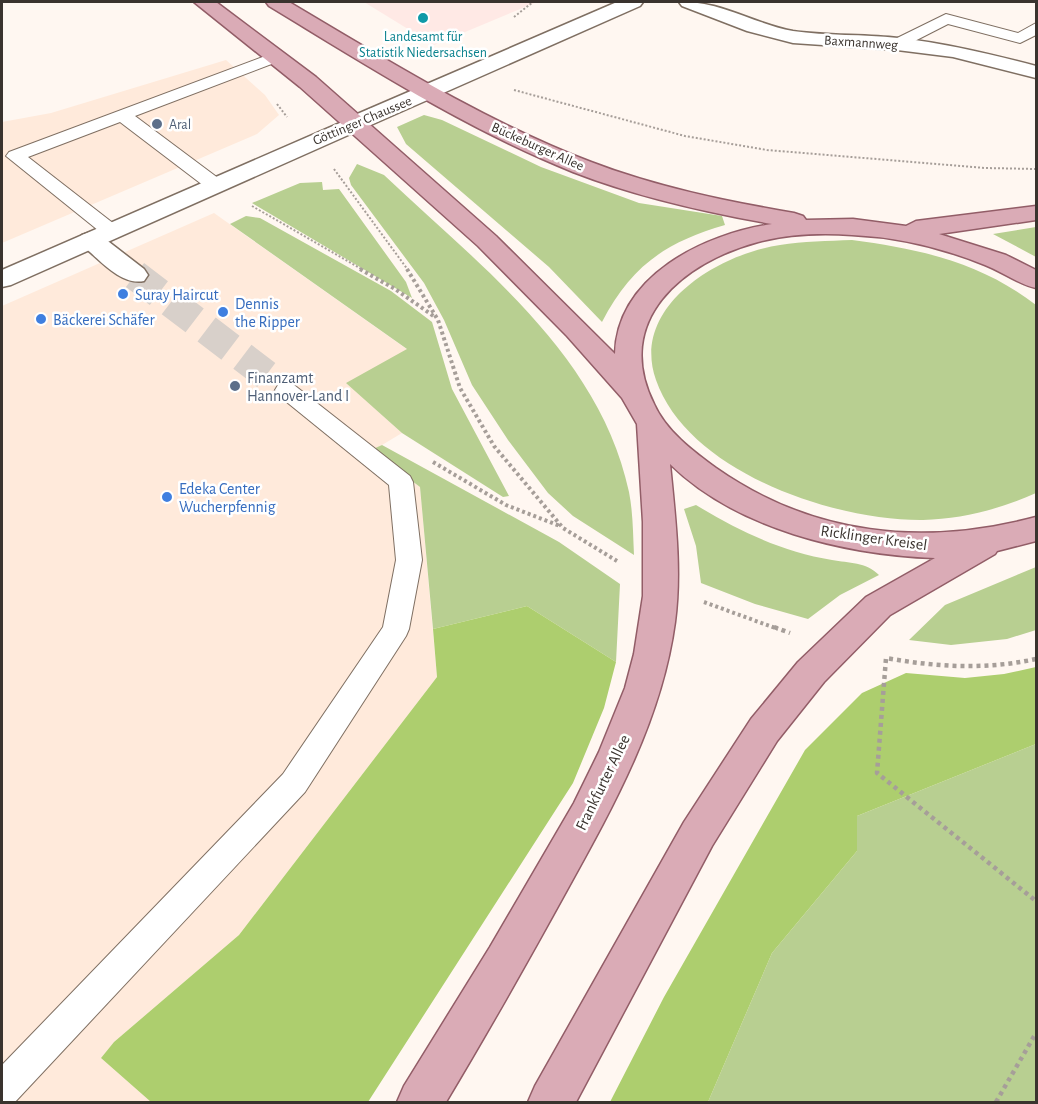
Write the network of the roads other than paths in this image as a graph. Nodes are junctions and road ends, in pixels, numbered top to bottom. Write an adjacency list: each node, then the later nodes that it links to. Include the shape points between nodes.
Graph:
1 (204, 2): 7 (main road)
2 (276, 2): 9 (main road, Bückeburger Allee)
3 (633, 2): 9 (street, Göttinger Chaussee)
4 (689, 2): 6 (street, Baxmannweg, via 792,37)
5 (1036, 28): 6 (lane, via 1020,38 946,19)
6 (897, 44): 8 (street, Baxmannweg, via 954,51)
7 (276, 57): 10 (lane); 11 (main road)
8 (1036, 72)
9 (430, 92): 11 (street, Göttinger Chaussee); 14 (main road, Bückeburger Allee, via 499,130 582,167 669,195)
10 (122, 115): 12 (lane); 16 (lane, via 15,156)
11 (356, 123): 12 (street, Göttinger Chaussee); 21 (main road, via 487,241)
12 (216, 185): 16 (street, Göttinger Chaussee)
13 (1036, 213): 15 (main road)
14 (825, 226): 15 (main road, Ricklinger Kreisel); 21 (main road, Ricklinger Kreisel, via 785,229 712,249 682,265 657,285 629,335 627,364)
15 (896, 231): 19 (main road, Ricklinger Kreisel, via 939,240 1002,261)
16 (101, 236): 17 (street); 18 (street, Göttinger Chaussee)
17 (135, 274)
18 (2, 279)
19 (1036, 280)
20 (286, 390): 25 (lane, via 401,482 409,560 396,629 294,783)
21 (634, 393): 22 (main road, Ricklinger Kreisel)
22 (651, 425): 24 (main road, Ricklinger Kreisel, via 680,457 718,486 766,511 820,531 937,546); 26 (main road, Frankfurter Allee, via 662,570 658,621 647,675 594,805)
23 (1036, 529): 24 (main road, Ricklinger Kreisel)
24 (992, 540): 27 (main road, via 878,606 811,672 764,730 698,834)
25 (2, 1089)
26 (420, 1102)
27 (551, 1102)

